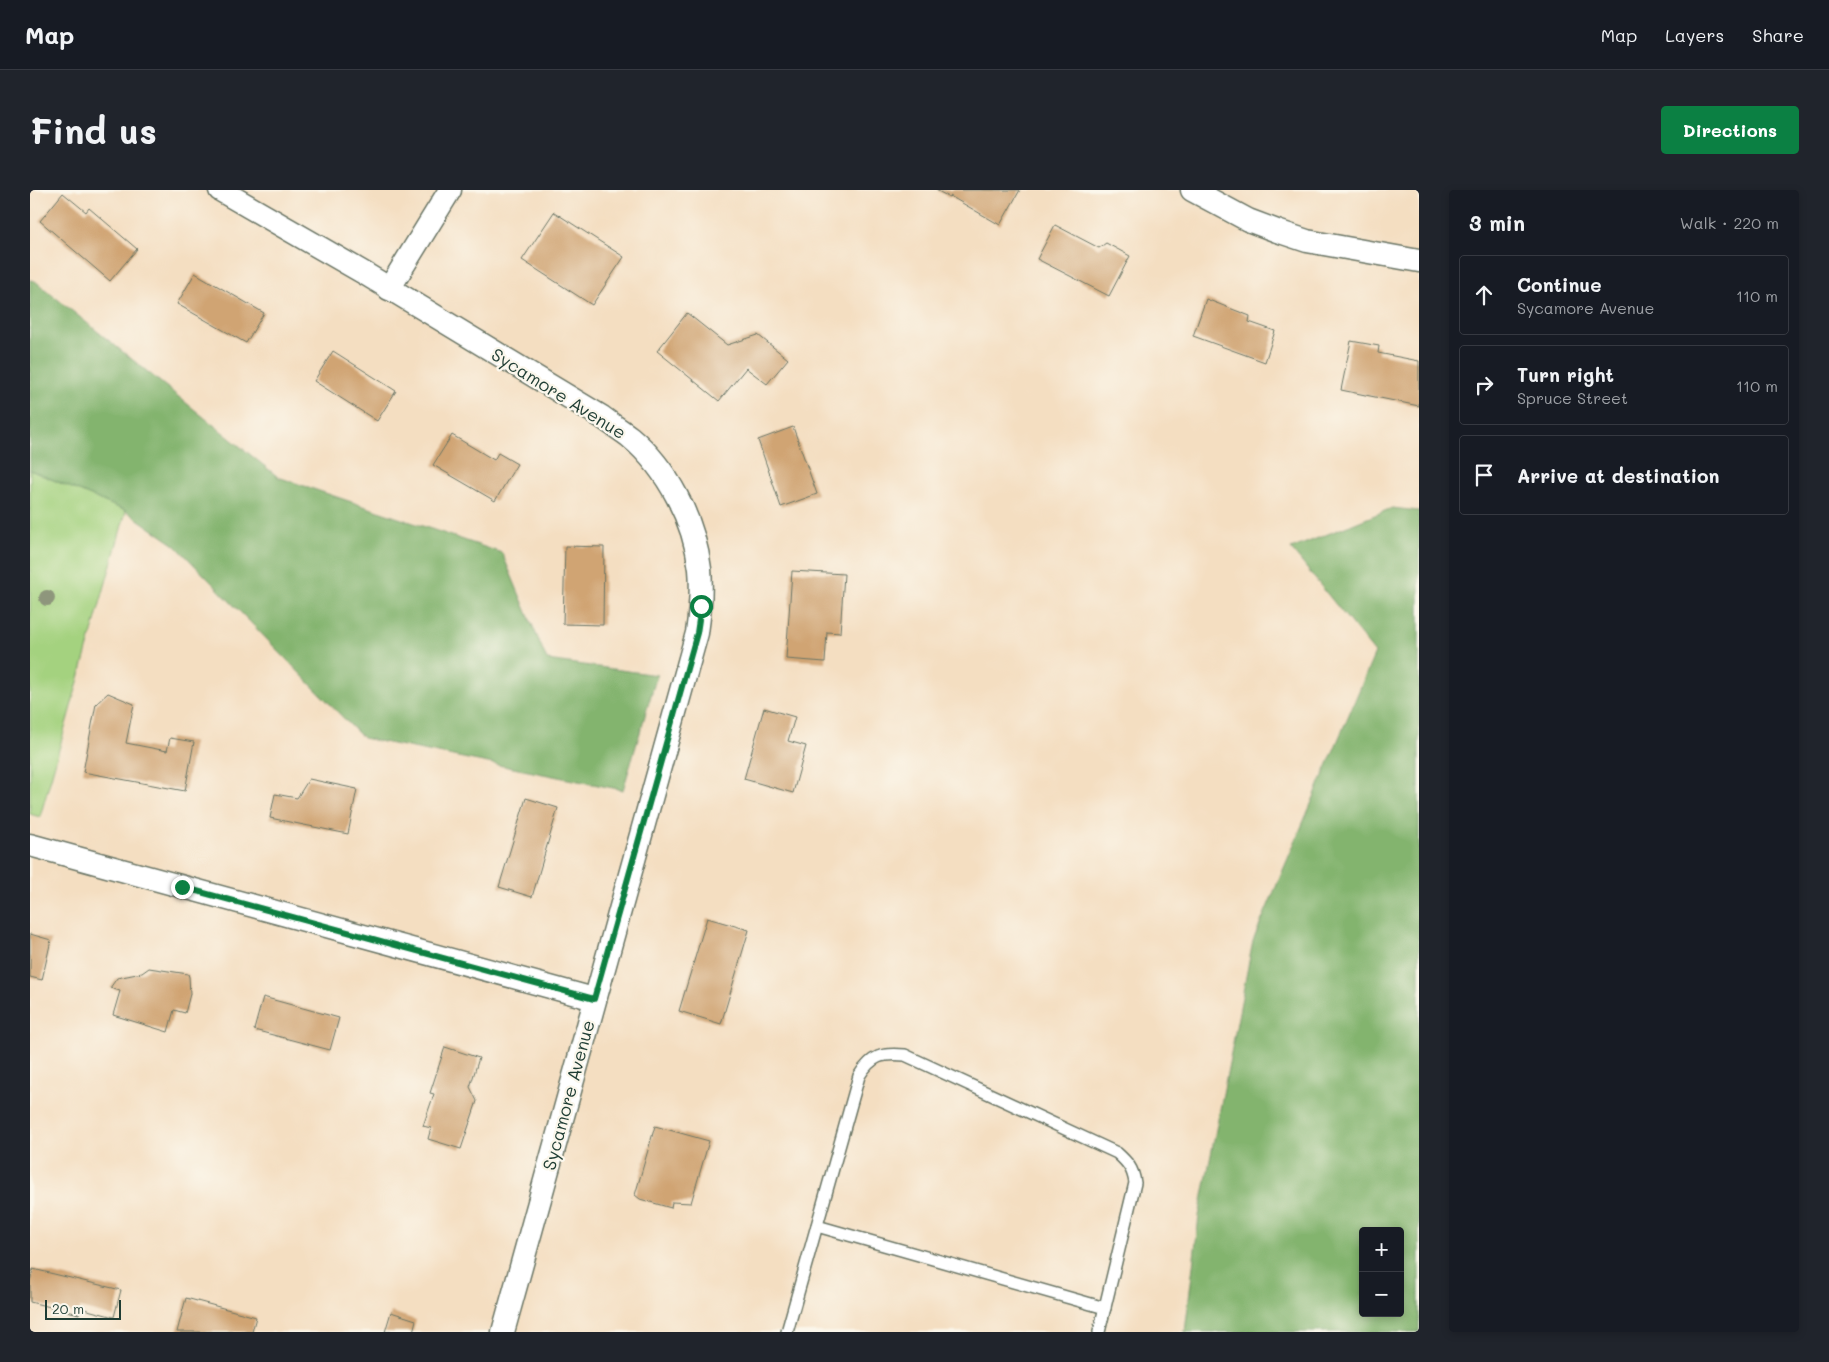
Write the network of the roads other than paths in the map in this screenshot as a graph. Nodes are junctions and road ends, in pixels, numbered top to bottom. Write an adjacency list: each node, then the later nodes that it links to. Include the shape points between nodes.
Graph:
1 (220, 190): 5 (street, Sycamore Avenue)
2 (450, 190): 5 (street)
3 (1192, 190): 4 (street, via 1277,232)
4 (1419, 261)
5 (389, 289): 7 (street, Sycamore Avenue, via 602,417 631,438 671,486 686,515 696,547 701,606 697,633)
6 (30, 845): 7 (street)
7 (594, 999): 10 (street, Sycamore Avenue)
8 (817, 1226): 9 (lane); 9 (lane, via 859,1076 874,1058 886,1054 905,1056 1117,1153 1129,1164 1135,1183); 11 (lane)
9 (1105, 1308): 12 (lane)
10 (503, 1332)
11 (787, 1332)
12 (1099, 1332)

